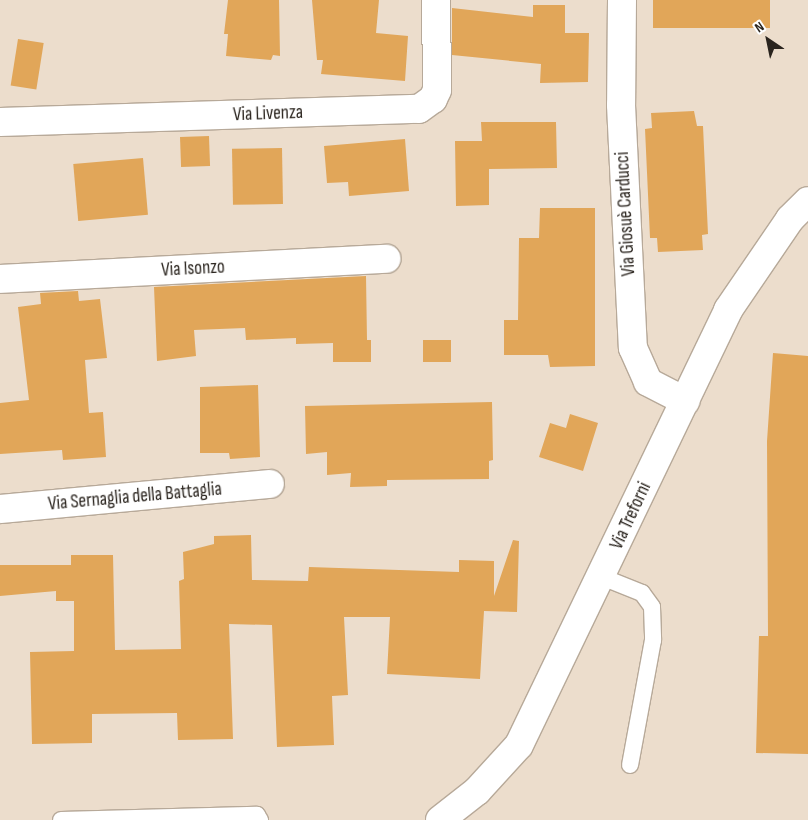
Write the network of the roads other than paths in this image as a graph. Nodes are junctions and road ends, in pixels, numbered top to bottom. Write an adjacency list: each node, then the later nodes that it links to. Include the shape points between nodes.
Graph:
1 (436, 0): 3 (street, Via Livenza, via 437,90 433,99 419,109)
2 (622, 0): 7 (street, Via Giosuè Carducci, via 621,105 633,348 648,382)
3 (0, 122)
4 (808, 201): 7 (street, Via Treforni, via 790,219 728,310)
5 (386, 259): 6 (street, Via Isonzo)
6 (0, 278)
7 (685, 401): 10 (street, Via Treforni)
8 (270, 484): 9 (street, Via Sernaglia della Battaglia)
9 (0, 509)
10 (602, 576): 11 (lane, via 642,593 652,607 653,640); 14 (street, Via Treforni, via 520,745 477,791)
11 (630, 765)
12 (61, 820): 13 (lane, via 257,815)
13 (260, 820)
14 (440, 820)

